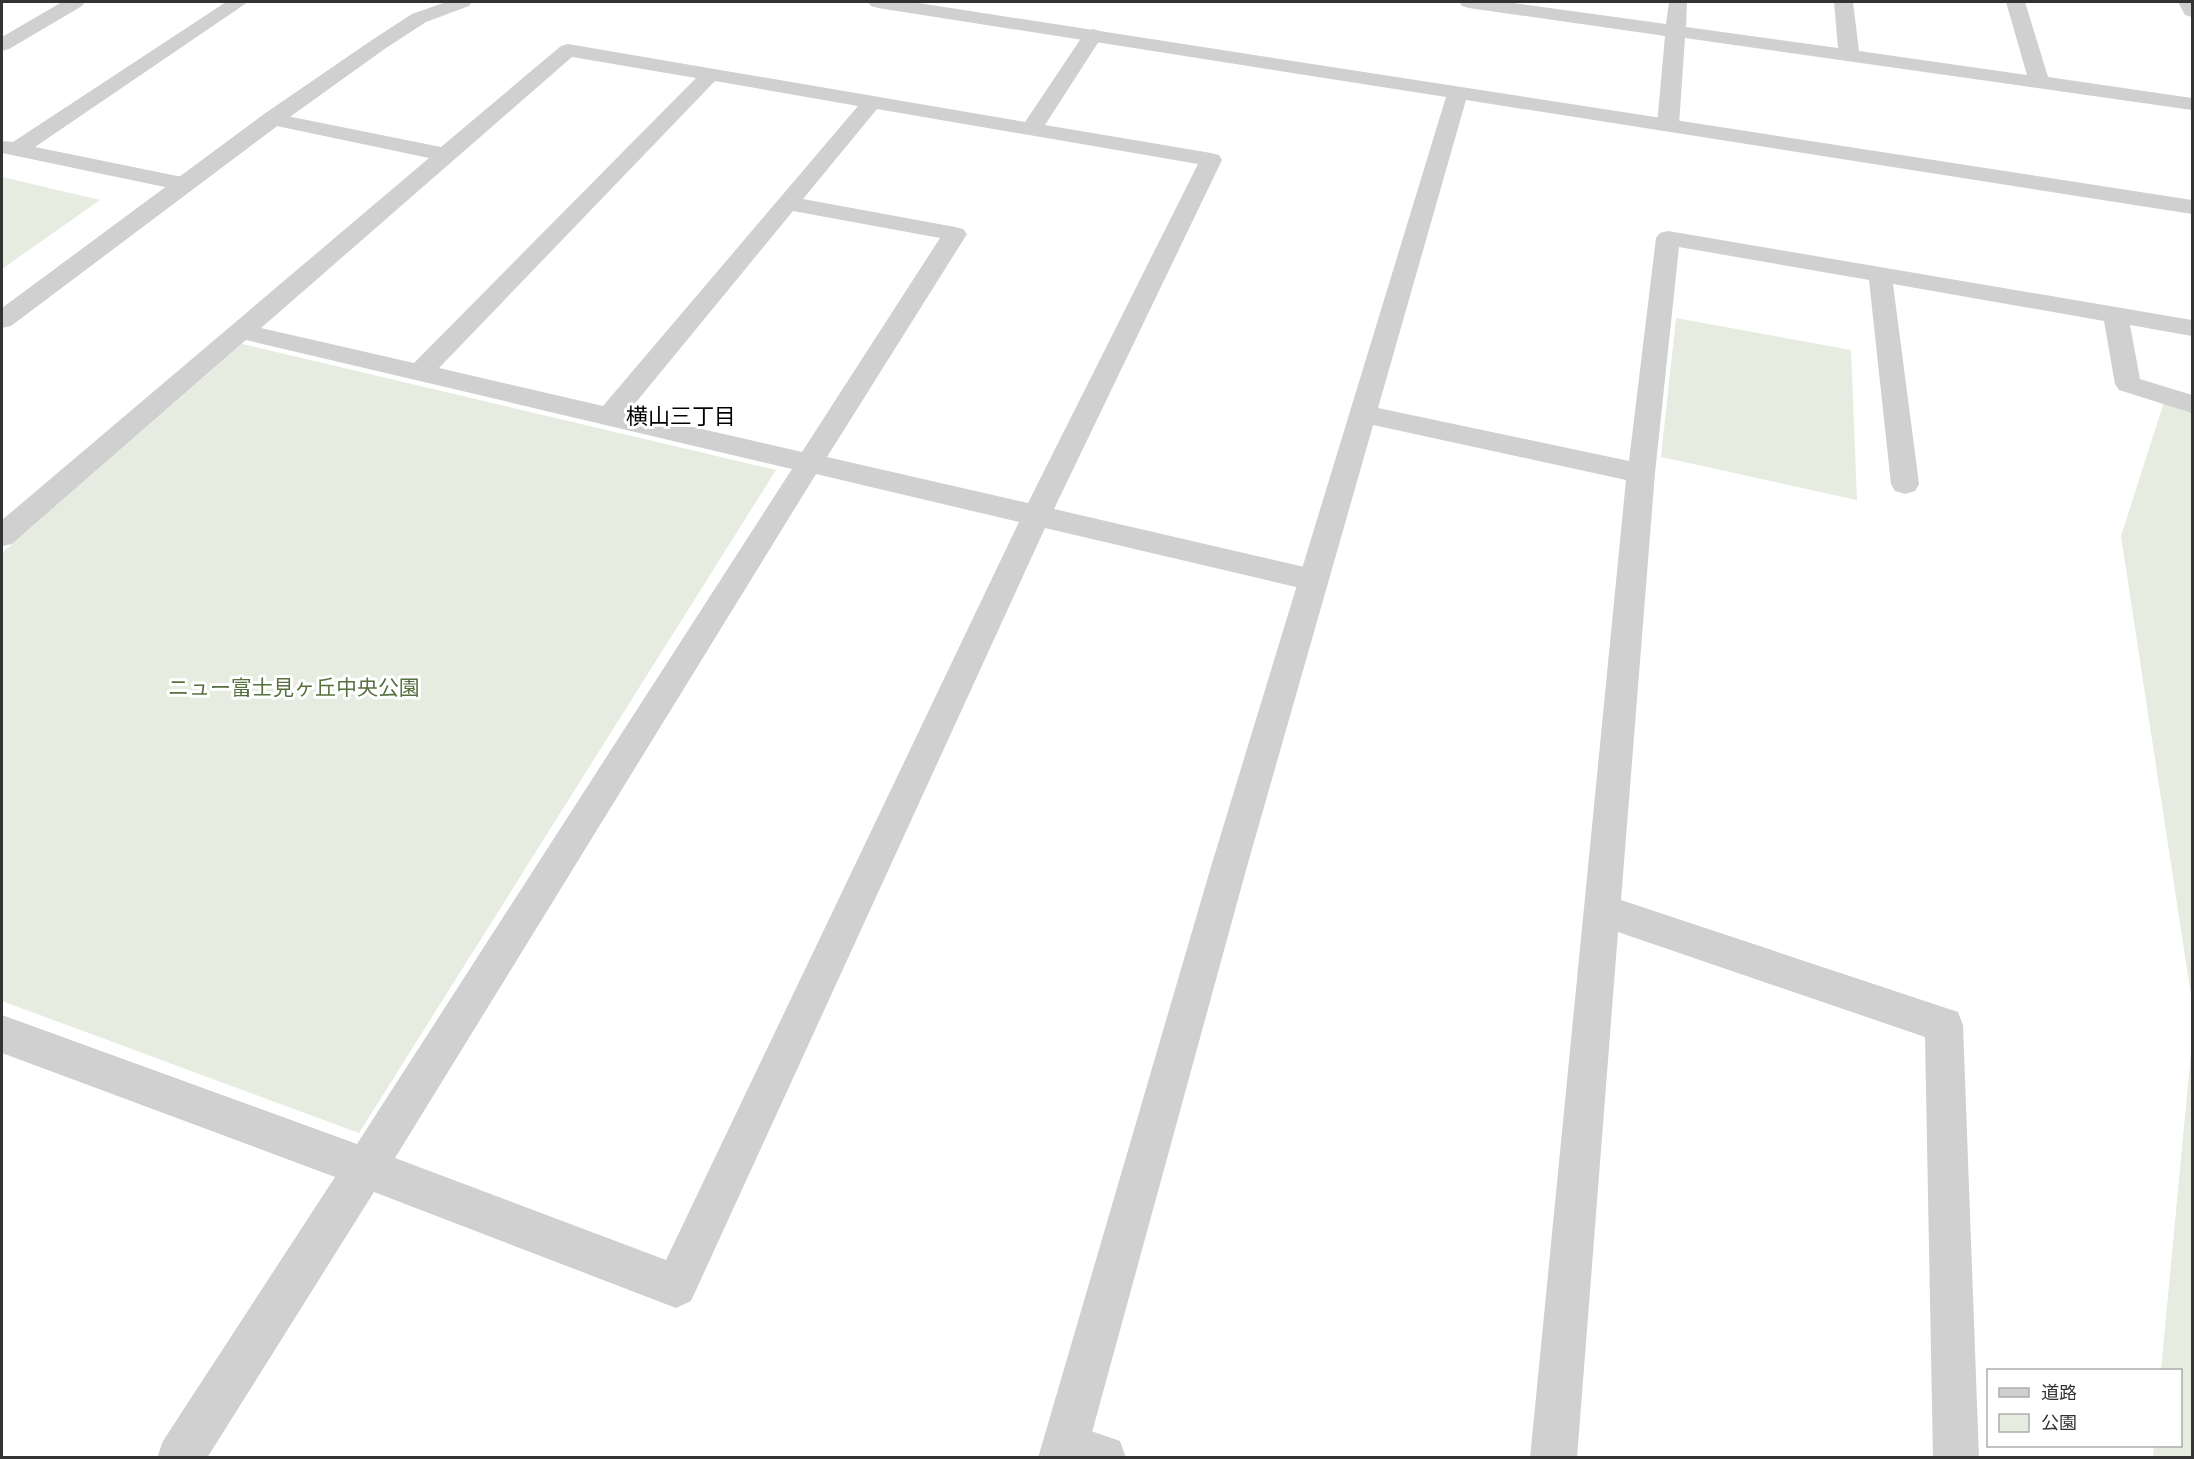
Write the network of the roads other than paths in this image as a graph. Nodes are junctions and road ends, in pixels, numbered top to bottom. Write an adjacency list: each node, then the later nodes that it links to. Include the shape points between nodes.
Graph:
1 (75, 2): 14 (street)
2 (238, 2): 24 (street)
3 (462, 2): 21 (street, via 419,18)
4 (878, 2): 13 (street)
5 (1469, 2): 10 (street)
6 (1678, 2): 12 (street)
7 (1844, 2): 15 (street)
8 (2016, 2): 17 (street)
9 (2188, 2): 11 (street)
10 (1501, 4): 12 (street)
11 (2193, 11)
12 (1675, 30): 15 (street); 22 (street)
13 (1093, 35): 18 (street); 23 (street)
14 (2, 45)
15 (1849, 55): 17 (street)
16 (711, 74): 19 (street); 25 (street, via 568,50); 34 (street)
17 (2039, 82): 20 (street)
18 (1458, 93): 22 (street); 36 (street)
19 (872, 102): 23 (street); 27 (street)
20 (2193, 104)
21 (272, 119): 25 (street); 26 (street)
22 (1668, 125): 28 (street)
23 (1032, 128): 41 (street, via 1211,160)
24 (9, 148): 26 (street)
25 (446, 155): 33 (street)
26 (184, 184): 31 (street)
27 (787, 203): 37 (street); 38 (street, via 956,234)
28 (2193, 207)
29 (1880, 274): 30 (street); 39 (street, via 1668,238); 40 (street)
30 (2115, 314): 32 (street); 35 (street, via 2128,384)
31 (2, 320)
32 (2193, 328)
33 (241, 331): 34 (street); 42 (street)
34 (419, 373): 37 (street)
35 (2193, 404)
36 (1364, 414): 39 (street); 43 (street)
37 (609, 417): 38 (street)
38 (808, 463): 41 (street); 46 (street)
39 (1641, 473): 44 (street)
40 (1905, 484)
41 (1037, 516): 43 (street); 46 (street, via 676,1286)
42 (2, 536)
43 (1313, 580): 47 (street, via 1228,870)
44 (1602, 910): 49 (street); 50 (street, via 1944,1025)
45 (2, 1034): 46 (street)
46 (367, 1168): 48 (street)
47 (1076, 1453)
48 (180, 1458)
49 (1553, 1458)
50 (1956, 1458)

